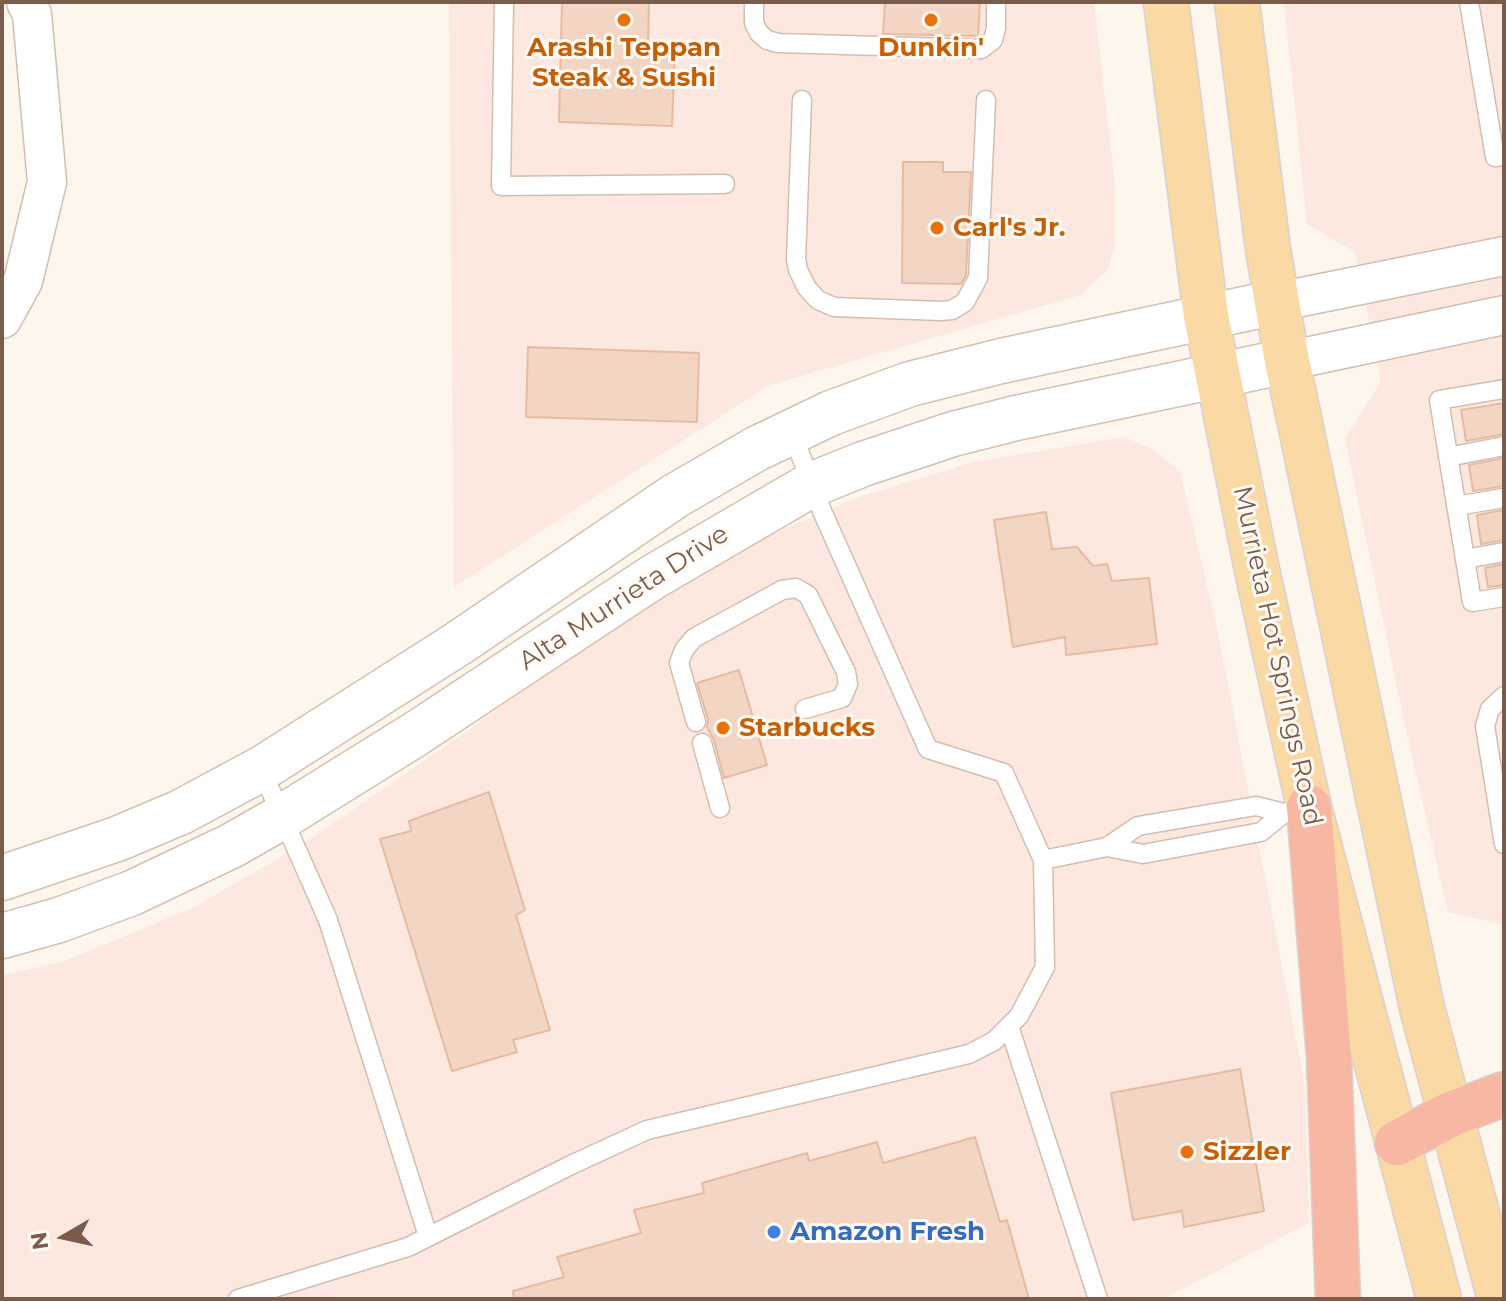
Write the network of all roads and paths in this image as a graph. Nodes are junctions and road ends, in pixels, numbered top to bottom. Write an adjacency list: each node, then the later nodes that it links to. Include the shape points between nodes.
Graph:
1 (26, 2): 16 (street, via 32,14 47,182 23,281)
2 (504, 2): 11 (lane, via 501,186)
3 (754, 2): 4 (lane, via 759,33 778,43 981,49 993,40)
4 (996, 2)
5 (1166, 2): 15 (main road, Murrieta Hot Springs Road)
6 (1237, 2): 13 (main road)
7 (1469, 2): 10 (lane, via 1495,157)
8 (802, 100): 9 (lane, via 796,259 807,288 834,307 941,311 965,302 978,278)
9 (986, 100)
10 (1504, 156)
11 (725, 184)
12 (1504, 256): 13 (street)
13 (1277, 302): 15 (street, Alta Murrieta Drive); 17 (main road)
14 (1504, 315): 17 (street)
15 (1206, 316): 18 (main road, Murrieta Hot Springs Road); 20 (street, Alta Murrieta Drive, via 910,384)
16 (2, 319)
17 (1287, 361): 18 (street, Alta Murrieta Drive); 44 (main road, via 1422,1008)
18 (1217, 376): 23 (street, Alta Murrieta Drive, via 953,434); 35 (main road, Murrieta Hot Springs Road)
19 (1504, 389): 22 (lane, via 1439,400)
20 (791, 431): 23 (lane); 33 (street, Alta Murrieta Drive, via 675,496)
21 (1504, 446): 22 (lane)
22 (1448, 457): 25 (lane)
23 (811, 485): 36 (street, Alta Murrieta Drive, via 653,577); 39 (lane, via 928,749 1004,773)
24 (1504, 498): 25 (lane)
25 (1456, 506): 27 (lane)
26 (1504, 552): 27 (lane)
27 (1465, 559): 28 (lane, via 1472,602)
28 (1504, 597)
29 (1504, 696): 37 (lane, via 1490,709 1485,726)
30 (805, 709): 31 (lane, via 842,698 848,684 808,595 796,588 782,590 694,638 684,650 679,663)
31 (696, 722)
32 (702, 743): 34 (lane)
33 (261, 769): 36 (lane); 40 (street, Alta Murrieta Drive, via 156,823)
34 (720, 808)
35 (1296, 810): 38 (lane, via 1256,806 1138,826); 38 (lane, via 1261,832 1246,835 1143,854); 45 (main road, Murrieta Hot Springs Road); 49 (highway, via 1329,1057)
36 (282, 817): 41 (street, Alta Murrieta Drive, via 132,893); 46 (lane, via 328,920)
37 (1504, 844)
38 (1107, 847): 39 (lane)
39 (1043, 860): 42 (lane, via 1045,967)
40 (2, 878)
41 (2, 936)
42 (1009, 1026): 46 (lane, via 969,1054 647,1130); 48 (lane)
43 (1504, 1094): 44 (highway)
44 (1451, 1114): 45 (highway); 51 (main road)
45 (1397, 1143): 50 (main road, Murrieta Hot Springs Road)
46 (428, 1236): 47 (lane, via 408,1247)
47 (238, 1299)
48 (1098, 1299)
49 (1338, 1299)
50 (1439, 1299)
51 (1500, 1299)

